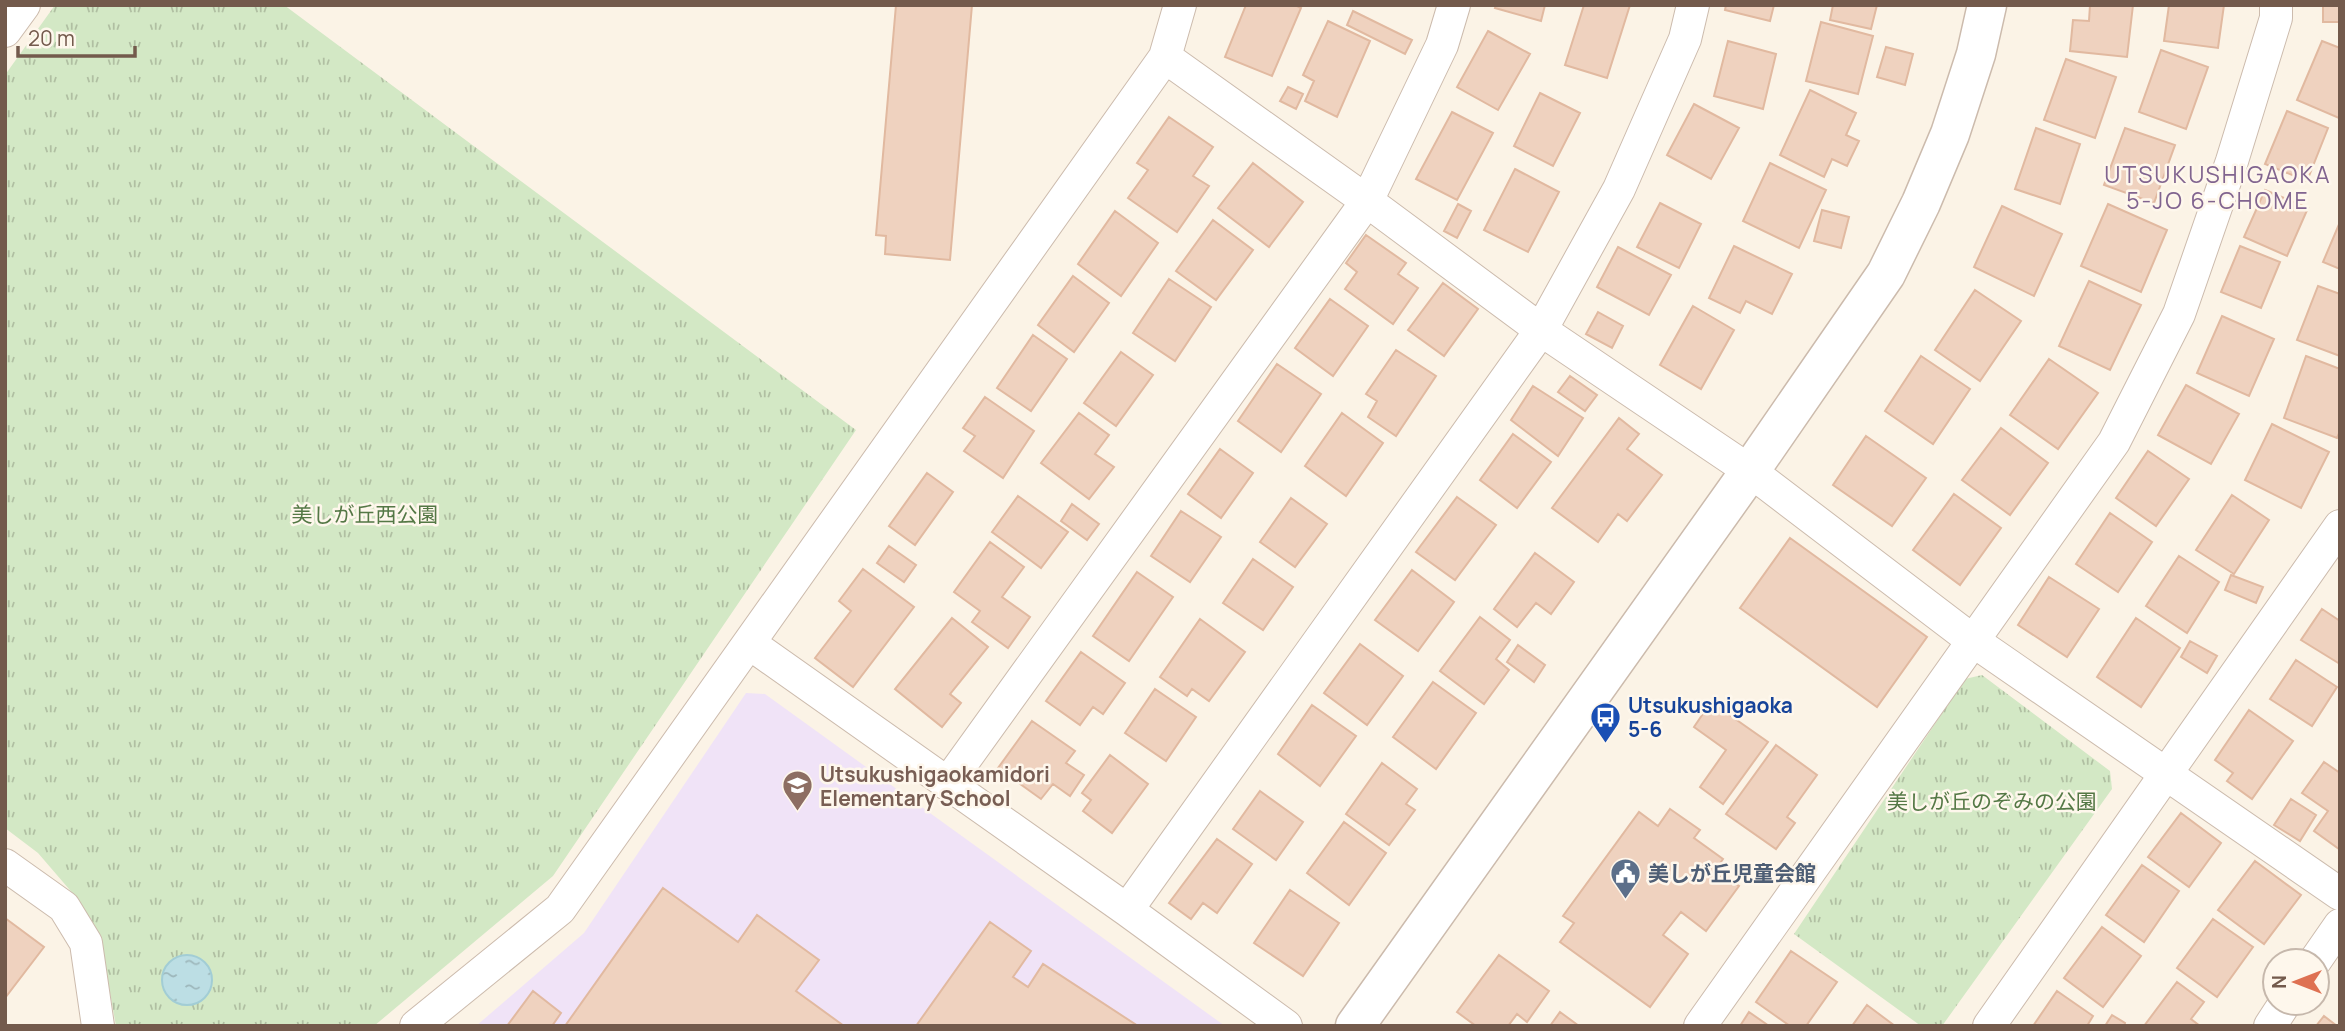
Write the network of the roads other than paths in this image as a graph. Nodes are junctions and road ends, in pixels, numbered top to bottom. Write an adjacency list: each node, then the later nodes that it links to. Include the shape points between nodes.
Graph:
1 (24, 5): 7 (street)
2 (1180, 5): 8 (street)
3 (1454, 5): 9 (street, via 1442,45)
4 (1693, 5): 10 (street, via 1685,39 1619,189)
5 (1987, 5): 11 (street, via 1950,134 1886,274)
6 (2276, 5): 13 (street, via 2276,18 2232,161 2179,314 2114,442)
7 (5, 31)
8 (1165, 57): 9 (street); 14 (street)
9 (1367, 201): 10 (street); 16 (street)
10 (1541, 330): 11 (street); 19 (street)
11 (1750, 471): 13 (street); 25 (street)
12 (2340, 526): 15 (street)
13 (1972, 640): 15 (street); 26 (street)
14 (749, 643): 16 (street); 23 (street, via 560,909)
15 (2167, 774): 18 (street); 27 (street)
16 (947, 784): 19 (street)
17 (5, 865): 22 (street, via 64,906 86,943)
18 (2340, 894)
19 (1127, 910): 24 (street)
20 (2340, 925): 21 (street)
21 (2325, 947)
22 (98, 1026)
23 (416, 1026)
24 (1286, 1026)
25 (1355, 1026)
26 (1700, 1026)
27 (1989, 1026)

